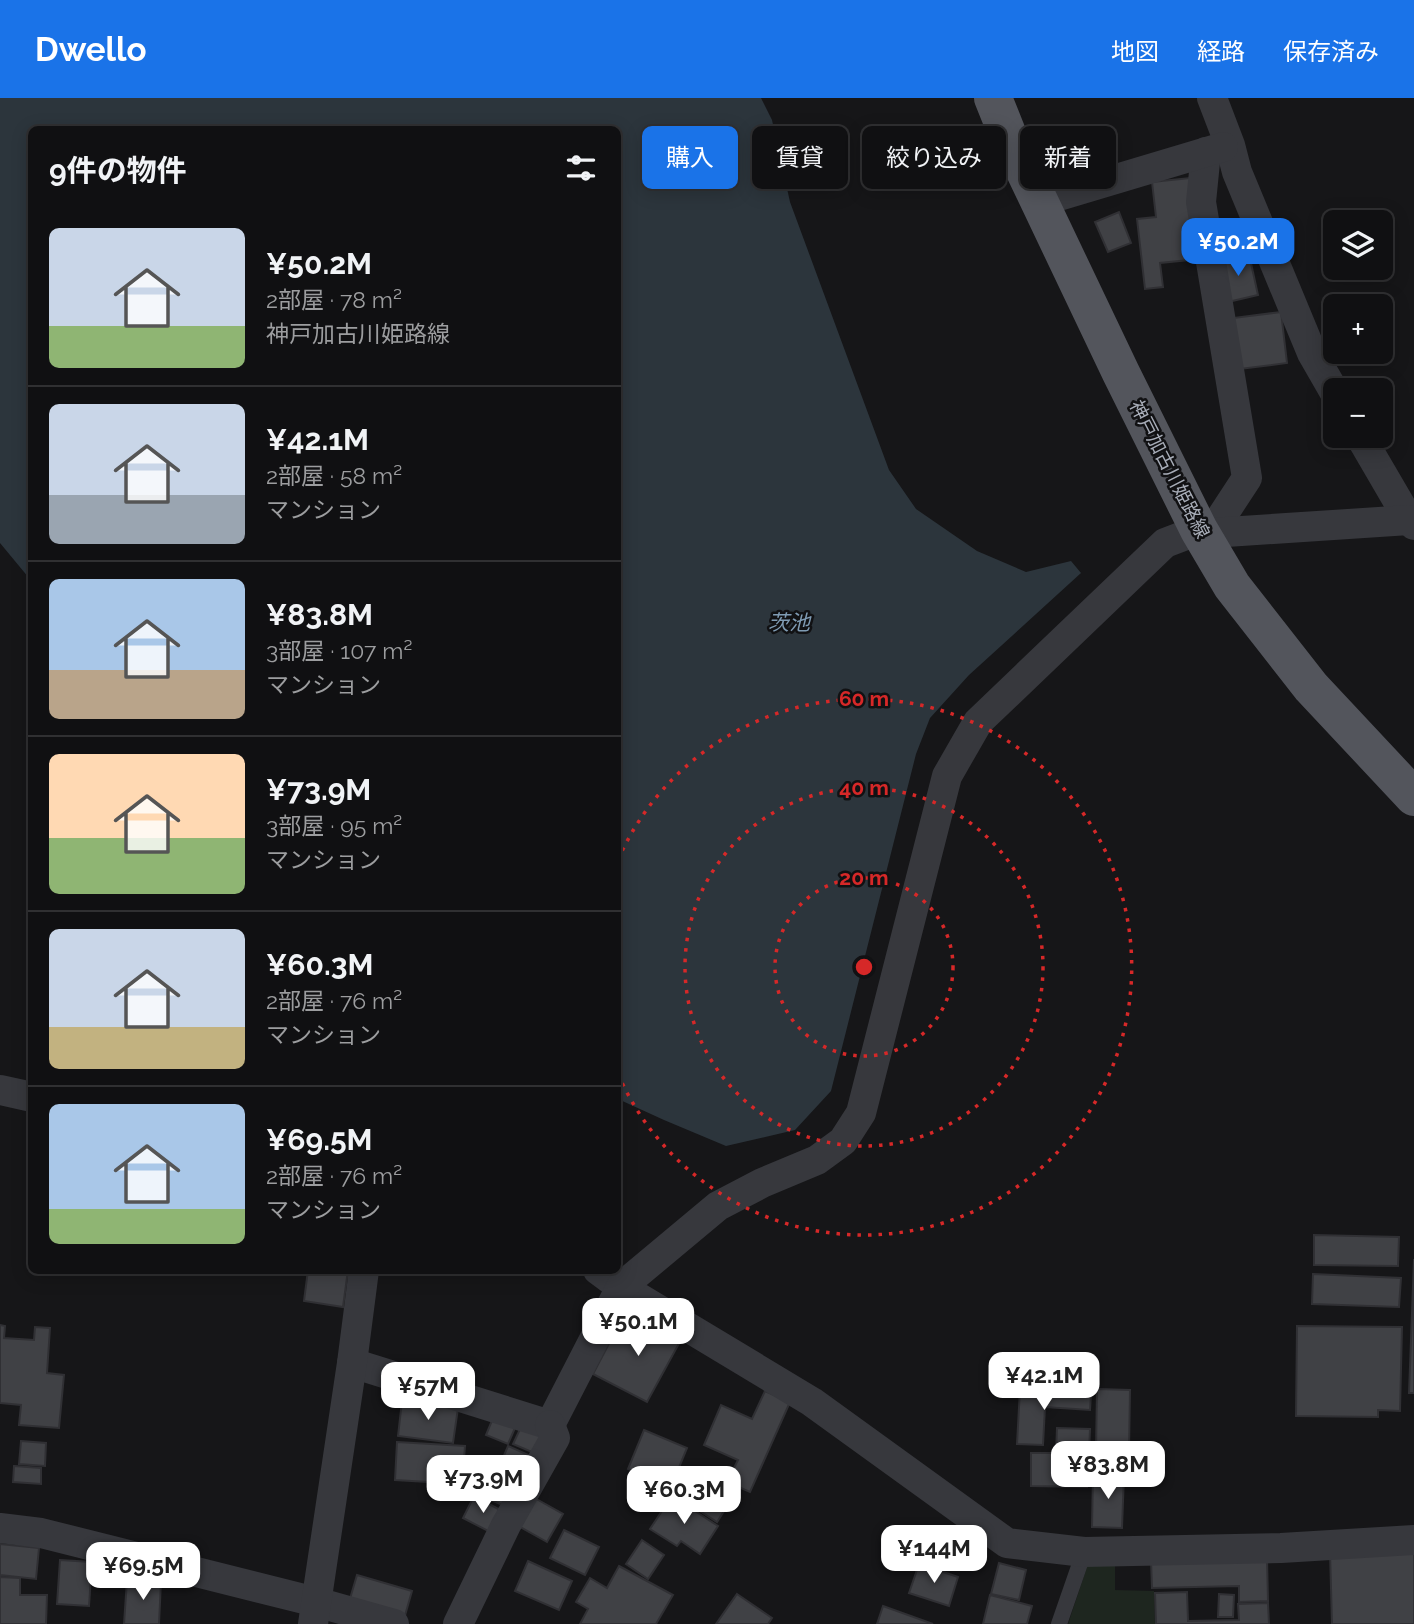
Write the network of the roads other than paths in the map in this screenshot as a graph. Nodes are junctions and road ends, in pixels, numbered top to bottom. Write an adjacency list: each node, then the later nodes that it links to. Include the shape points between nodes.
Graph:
1 (993, 98): 4 (main road, 神戸加古川姫路線)
2 (1212, 98): 3 (street)
3 (1218, 148): 4 (street); 5 (street, via 1237,172); 8 (street, via 1201,202 1247,478)
4 (1039, 202): 8 (main road, 神戸加古川姫路線, via 1127,385)
5 (1326, 378)
6 (1367, 448): 7 (street)
7 (1411, 522): 8 (street)
8 (1205, 531): 9 (main road, 神戸加古川姫路線, via 1232,586 1311,687); 12 (street, via 1165,543 978,722 947,776 861,1113 843,1141 817,1160 718,1206)
9 (1414, 797)
10 (0, 1090): 11 (street)
11 (28, 1096)
12 (621, 1271)
13 (363, 1274): 15 (street)
14 (609, 1279): 16 (street); 19 (street, via 812,1402 1007,1543)
15 (352, 1363): 16 (street); 20 (street)
16 (550, 1425): 22 (street, via 555,1438)
17 (0, 1528): 20 (street, via 41,1534)
18 (1414, 1540): 19 (street)
19 (1084, 1552): 23 (lane)
20 (314, 1613): 21 (street)
21 (394, 1624)
22 (458, 1624)
23 (1059, 1624)

